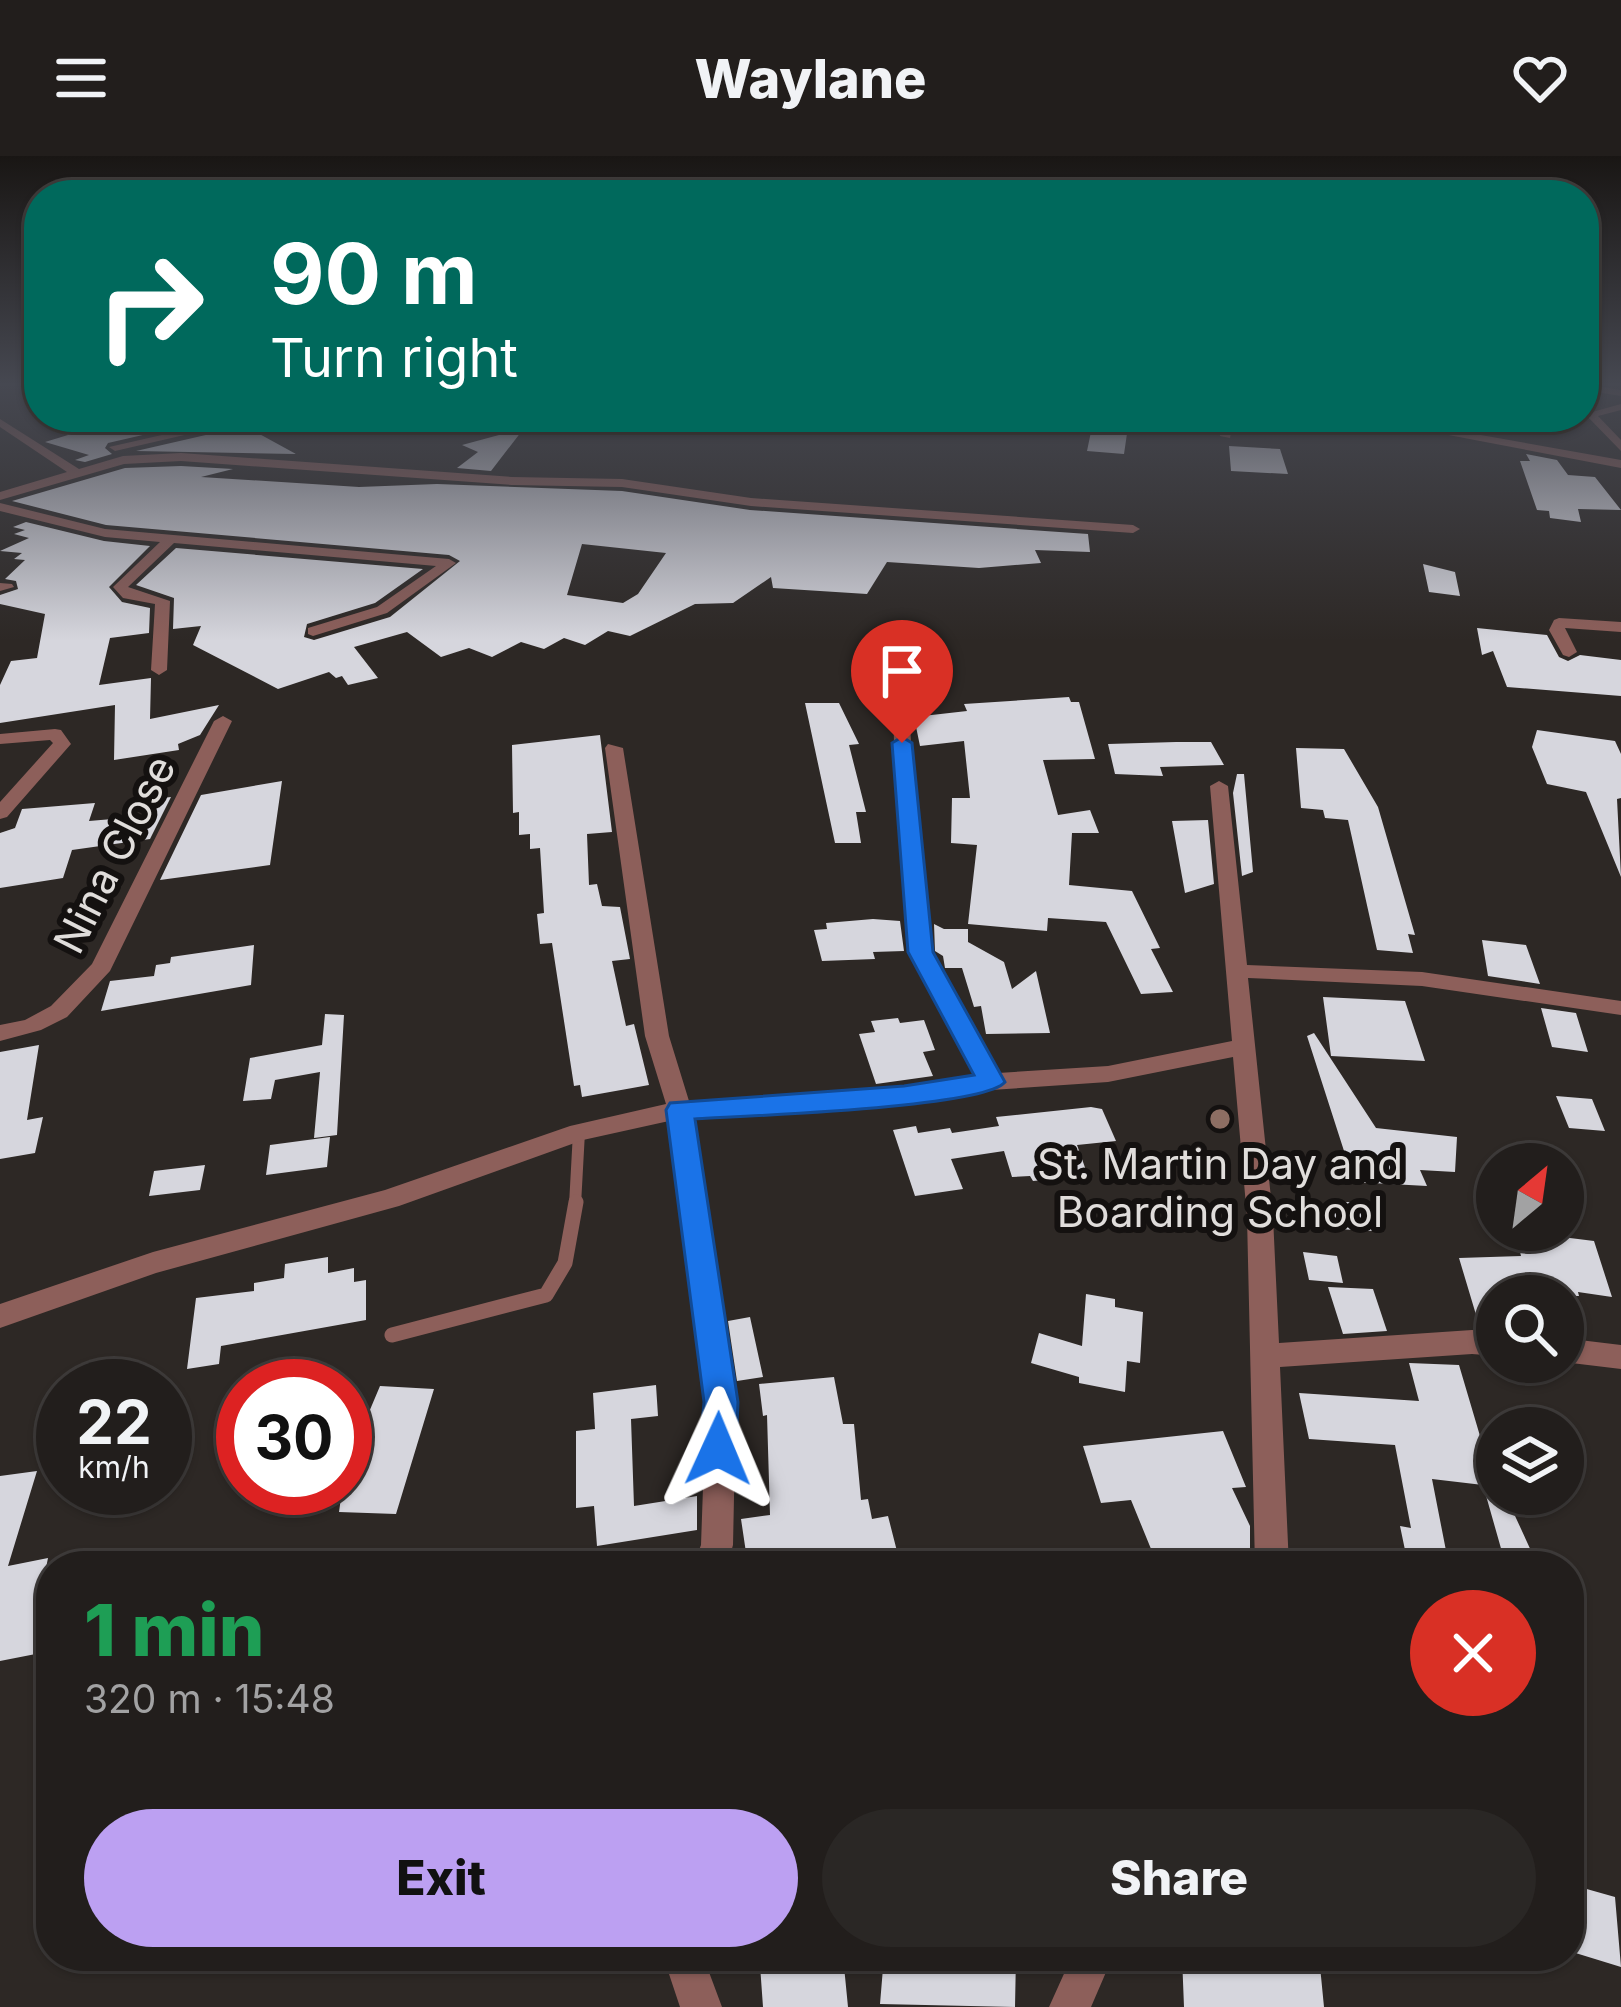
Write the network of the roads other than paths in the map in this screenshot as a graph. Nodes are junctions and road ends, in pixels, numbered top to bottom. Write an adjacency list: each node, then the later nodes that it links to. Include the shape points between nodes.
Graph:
1 (60, 468): 3 (street)
2 (338, 468): 5 (street, via 622,483 752,502)
3 (0, 496)
4 (0, 507): 6 (street, via 105,533)
5 (1132, 529)
6 (171, 539): 8 (street, via 449,563 382,610); 10 (street, via 119,587 163,602)
7 (1621, 627): 9 (street, via 1559,623)
8 (314, 631)
9 (1569, 652)
10 (159, 670)
11 (901, 697): 21 (street, via 920,952)
12 (223, 722): 19 (street, Nina Close, via 102,966 62,1014)
13 (0, 740): 16 (street, via 55,734 62,744)
14 (614, 748): 22 (street, via 657,1036)
15 (1219, 786): 17 (street)
16 (0, 813)
17 (1237, 971): 18 (street, via 1422,979); 20 (street)
18 (1621, 1008)
19 (0, 1033)
20 (1243, 1047): 21 (street, via 1108,1074); 28 (street)
21 (991, 1082): 22 (street, via 904,1096)
22 (680, 1110): 23 (street); 30 (street, via 721,1402)
23 (579, 1132): 24 (street); 25 (lane, via 574,1208 556,1285 546,1295)
24 (0, 1316)
25 (392, 1335)
26 (1476, 1342): 28 (street)
27 (1584, 1353): 29 (street)
28 (1264, 1356): 31 (street)
29 (1621, 1358)
30 (715, 1551)
31 (1272, 1551)
32 (688, 1971): 34 (street)
33 (1086, 1971): 35 (street)
34 (701, 2007)
35 (1070, 2007)

